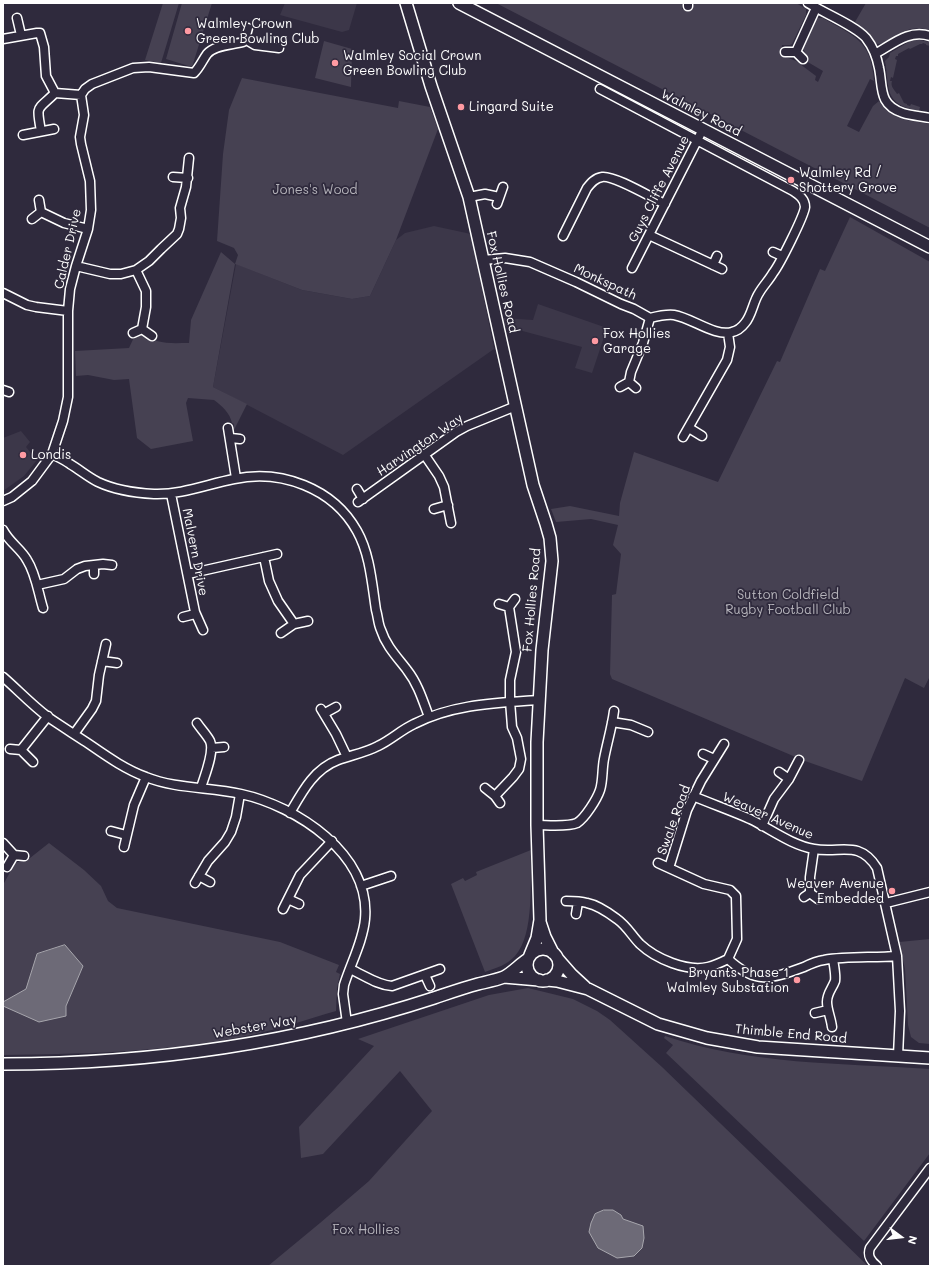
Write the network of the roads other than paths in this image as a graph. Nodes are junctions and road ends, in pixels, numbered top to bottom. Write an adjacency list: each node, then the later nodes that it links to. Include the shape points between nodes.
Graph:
1 (406, 3): 30 (street, Fox Hollies Road)
2 (459, 3): 17 (street, Walmley Road)
3 (808, 3): 4 (street)
4 (816, 8): 13 (street); 14 (street, via 864,36)
5 (18, 18): 7 (street)
6 (248, 28): 10 (street)
7 (21, 35): 9 (street); 18 (street, via 37,32 42,36 46,76)
8 (930, 36): 14 (street, via 912,34 900,38)
9 (3, 39)
10 (246, 39): 11 (street, via 255,45); 19 (street, via 210,51 197,70 190,73 149,67 133,68 92,84)
11 (279, 48)
12 (786, 52): 13 (street)
13 (796, 52): 15 (street)
14 (875, 54): 20 (street, via 883,96 888,103 902,113)
15 (803, 60)
16 (600, 89): 17 (street)
17 (613, 89): 22 (street, Walmley Road); 25 (street)
18 (55, 93): 19 (street); 23 (street, via 39,107)
19 (81, 95): 36 (street, Calder Drive, via 84,115 80,137 90,180 91,210)
20 (930, 118)
21 (54, 128): 23 (street)
22 (703, 129): 25 (street, Guys Cliffe Avenue); 40 (street, Walmley Road)
23 (41, 131): 24 (street)
24 (23, 135)
25 (697, 140): 32 (street, Guys Cliffe Avenue); 43 (street, via 800,196 804,212)
26 (190, 158): 28 (street)
27 (173, 176): 28 (street)
28 (188, 178): 51 (street, via 180,208 181,218 177,234)
29 (503, 187): 30 (street, via 498,200 485,194)
30 (469, 196): 44 (street, Fox Hollies Road)
31 (39, 200): 33 (street)
32 (665, 204): 35 (street, via 604,177 592,182 587,188); 38 (street, Guys Cliffe Avenue)
33 (41, 212): 34 (street); 36 (street, via 64,223)
34 (32, 219)
35 (567, 227): 37 (street); 39 (street)
36 (88, 229): 48 (street, Calder Drive)
37 (575, 232)
38 (649, 235): 45 (street, Guys Cliffe Avenue); 47 (street)
39 (563, 236)
40 (930, 247)
41 (773, 252): 43 (street)
42 (717, 256): 47 (street)
43 (782, 256): 56 (street, via 774,273 758,294 745,324)
44 (483, 260): 54 (street, Monkspath, via 506,258 530,262); 62 (street, Fox Hollies Road)
45 (636, 260): 46 (street, Guys Cliffe Avenue); 49 (street, Guys Cliffe Avenue)
46 (644, 264)
47 (713, 265): 50 (street)
48 (76, 266): 51 (street, via 110,274); 53 (street, Calder Drive)
49 (632, 268)
50 (722, 269)
51 (136, 270): 55 (street, via 146,292)
52 (3, 293): 53 (street, via 36,308)
53 (68, 311): 69 (street, Calder Drive, via 68,397)
54 (650, 318): 56 (street, via 674,315); 59 (street)
55 (142, 329): 57 (street); 58 (street)
56 (728, 333): 64 (street, via 729,355)
57 (132, 334)
58 (152, 336)
59 (629, 382): 60 (street); 61 (street)
60 (620, 387)
61 (636, 388)
62 (516, 406): 70 (street, Harvington Way, via 467,426); 100 (street, Fox Hollies Road, via 533,485 546,524 552,553)
63 (228, 428): 67 (street)
64 (689, 428): 65 (street); 66 (street)
65 (702, 436)
66 (684, 437)
67 (231, 438): 68 (street); 71 (street)
68 (240, 439)
69 (52, 454): 73 (street, via 91,479 112,488 131,492); 74 (street, Calder Drive, via 32,481)
70 (424, 454): 72 (street, Harvington Way, via 360,501); 75 (street, via 444,487)
71 (236, 478): 73 (street); 105 (street, via 274,477 305,484 328,498 347,516 363,545 380,630 416,685)
72 (357, 490)
73 (171, 494): 84 (street, Malvern Drive)
74 (3, 501)
75 (448, 505): 76 (street); 77 (street)
76 (434, 509)
77 (451, 523)
78 (3, 530): 85 (street, via 28,560)
79 (277, 554): 80 (street)
80 (264, 557): 84 (street); 93 (street, via 269,581 278,601)
81 (94, 565): 82 (street); 83 (street); 85 (street, via 77,569 64,579)
82 (112, 566)
83 (94, 574)
84 (188, 574): 90 (street, Malvern Drive)
85 (37, 585): 89 (street)
86 (515, 599): 88 (street)
87 (499, 604): 88 (street)
88 (510, 607): 101 (street, via 516,652 510,680)
89 (43, 608)
90 (195, 614): 91 (street, Malvern Drive); 94 (street, Malvern Drive)
91 (183, 617)
92 (308, 621): 93 (street)
93 (294, 624): 95 (street)
94 (203, 630)
95 (281, 633)
96 (106, 644): 97 (street)
97 (102, 661): 98 (street); 109 (street, via 96,701)
98 (116, 664)
99 (3, 677): 104 (street)
100 (539, 700): 101 (street); 128 (street, Fox Hollies Road)
101 (510, 701): 105 (street, via 470,705); 124 (street, via 512,727 521,759 519,769 498,799)
102 (336, 707): 116 (street, via 323,711)
103 (614, 710): 106 (street)
104 (48, 716): 109 (street); 114 (street)
105 (429, 717): 116 (street, via 400,731 380,746)
106 (612, 722): 108 (street, via 631,725); 128 (street, via 601,789 591,807 577,822)
107 (197, 723): 112 (street)
108 (648, 732)
109 (74, 734): 121 (street, via 116,762)
110 (724, 744): 117 (street, Swale Road)
111 (224, 747): 112 (street)
112 (212, 748): 123 (street)
113 (10, 749): 114 (street)
114 (21, 750): 119 (street)
115 (703, 754): 117 (street)
116 (347, 757): 127 (street, via 319,771 304,789)
117 (714, 759): 126 (street, Swale Road)
118 (799, 760): 122 (street)
119 (33, 762)
120 (779, 772): 122 (street)
121 (146, 777): 123 (street); 131 (street, via 134,805)
122 (789, 779): 129 (street, via 774,799)
123 (201, 788): 125 (street)
124 (485, 788)
125 (240, 794): 127 (street, via 262,799); 142 (street, via 231,832 208,861 197,880)
126 (694, 796): 129 (street, Weaver Avenue); 140 (street, Swale Road, via 687,810)
127 (290, 813): 132 (street)
128 (537, 825): 153 (street, Fox Hollies Road)
129 (762, 826): 135 (street, Weaver Avenue)
130 (111, 831): 131 (street)
131 (126, 835): 134 (street)
132 (332, 841): 143 (street, via 353,869); 145 (street, via 300,874)
133 (3, 843): 136 (street)
134 (124, 847)
135 (814, 849): 146 (street, via 807,895); 149 (street, Weaver Avenue, via 850,849 868,855 877,868)
136 (14, 855): 137 (street); 139 (street)
137 (24, 856)
138 (658, 863): 140 (street, Swale Road)
139 (7, 867)
140 (669, 868): 157 (street, Swale Road, via 704,884 730,890 736,896 737,939)
141 (392, 876): 143 (street)
142 (210, 882)
143 (361, 886): 159 (street, via 365,918 363,932)
144 (930, 892): 149 (street)
145 (288, 899): 150 (street); 151 (street)
146 (818, 899)
147 (566, 901): 148 (street)
148 (578, 902): 152 (street); 157 (street, via 592,904 617,919 640,944 664,960 681,966 704,968)
149 (886, 903): 155 (street, Weaver Avenue)
150 (299, 904)
151 (283, 909)
152 (576, 914)
153 (540, 920): 154 (street, Fox Hollies Road); 156 (street, Fox Hollies Road, via 537,938)
154 (555, 956): 156 (street, via 542,949 536,950); 163 (street, via 559,964 557,971 553,977); 165 (street, Thimble End Road)
155 (897, 956): 158 (street); 170 (street, Weaver Avenue, via 900,1011)
156 (529, 957): 162 (street, Webster Way); 163 (street, via 528,970 532,976)
157 (728, 959): 158 (street, via 739,969 762,977 785,974 821,960)
158 (833, 959): 166 (street, via 835,979 827,1001)
159 (350, 969): 161 (street, via 385,986 392,986); 168 (street, via 343,994)
160 (440, 969): 161 (street)
161 (425, 974): 164 (street)
162 (504, 977): 163 (street, Webster Way); 168 (street, Webster Way)
163 (543, 980): 165 (street, Thimble End Road)
164 (430, 986)
165 (588, 989): 170 (street, Thimble End Road, via 658,1024 707,1038 758,1047)
166 (828, 1010): 167 (street); 169 (street)
167 (815, 1013)
168 (347, 1023): 172 (street, Webster Way, via 222,1048 164,1055 102,1061)
169 (832, 1027)
170 (898, 1056): 171 (street, Thimble End Road)
171 (930, 1058)
172 (3, 1064)
173 (930, 1168): 174 (street, via 869,1251 869,1257)
174 (877, 1266)

